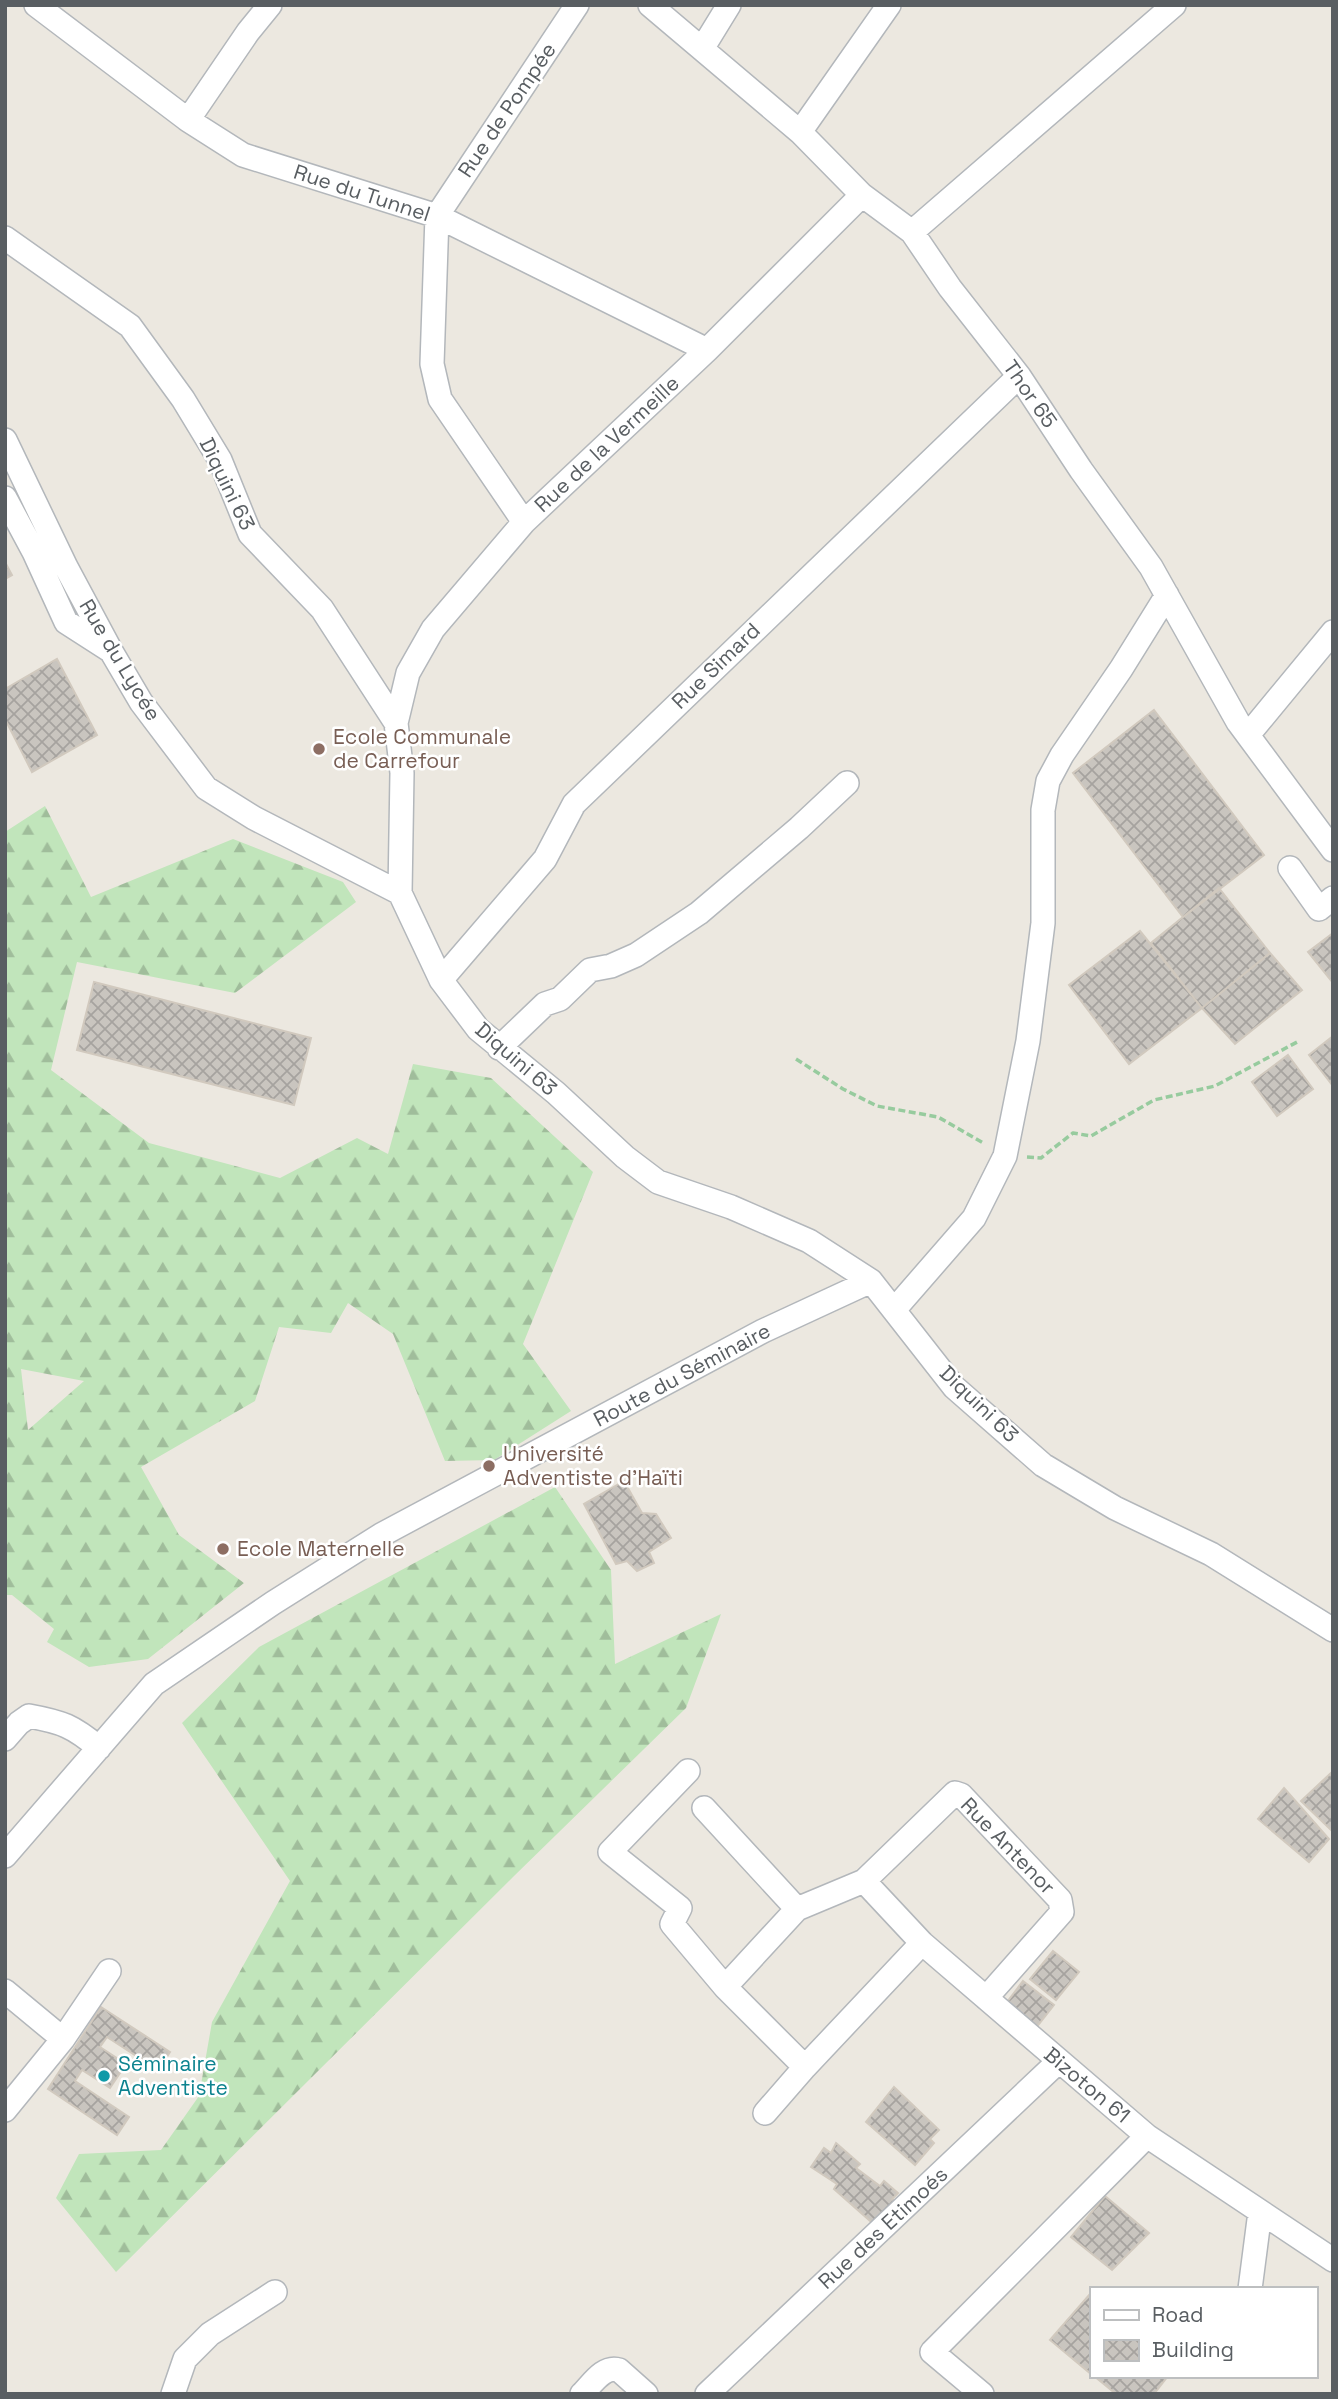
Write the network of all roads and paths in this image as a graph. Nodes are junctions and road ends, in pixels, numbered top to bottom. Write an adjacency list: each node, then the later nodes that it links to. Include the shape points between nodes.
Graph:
1 (36, 5): 9 (street, Rue du Tunnel)
2 (270, 5): 9 (street)
3 (577, 5): 12 (street, Rue de Pompée)
4 (650, 5): 8 (street, Thor 65)
5 (729, 5): 8 (street)
6 (889, 5): 10 (street)
7 (1174, 5): 13 (street)
8 (702, 49): 10 (street, Thor 65)
9 (188, 120): 12 (street, Rue du Tunnel, via 243,155)
10 (800, 132): 11 (street, Thor 65)
11 (862, 195): 13 (street, Thor 65); 15 (street, Rue de la Vermeille)
12 (437, 216): 15 (street, Rue du Tunnel); 19 (street, via 432,364 440,399)
13 (912, 232): 16 (street, Thor 65)
14 (5, 238): 23 (street, Diquini 63, via 130,326 220,460 250,534 322,609)
15 (707, 350): 19 (street, Rue de la Vermeille)
16 (1019, 376): 20 (street, Thor 65); 30 (street, Rue Simard, via 573,804 545,859)
17 (5, 440): 22 (street, Rue du Lycée)
18 (5, 498): 22 (street, via 66,622)
19 (524, 522): 23 (street, Rue de la Vermeille, via 433,629 408,673)
20 (1167, 595): 24 (street, Thor 65); 34 (street, via 1048,781 1043,810 1043,923 1028,1041)
21 (1333, 632): 24 (street)
22 (111, 650): 28 (street, Rue du Lycée, via 141,702 206,788 254,818)
23 (396, 723): 28 (street, Diquini 63, via 402,773)
24 (1248, 735): 26 (street, Thor 65)
25 (846, 783): 32 (street, via 699,913 636,955 590,970)
26 (1333, 850)
27 (1290, 868): 29 (street, via 1319,909)
28 (400, 893): 30 (street, Diquini 63)
29 (1333, 898)
30 (441, 979): 32 (street, Diquini 63, via 461,1009)
31 (1299, 1041): 34 (path, via 1214,1086 1154,1100 1091,1136 1073,1133 1041,1158)
32 (499, 1048): 35 (street, Diquini 63, via 658,1182 809,1241)
33 (796, 1059): 34 (path, via 877,1106 938,1117)
34 (1005, 1156): 36 (street, via 974,1218)
35 (871, 1281): 36 (street, Diquini 63); 39 (street, Route du Séminaire, via 763,1331 382,1535 153,1684)
36 (894, 1310): 37 (street, Diquini 63, via 954,1387 1043,1465 1115,1508 1212,1554)
37 (1333, 1630)
38 (5, 1739): 39 (street, via 29,1716 78,1730)
39 (99, 1748): 42 (street, Route du Séminaire)
40 (688, 1771): 47 (street, via 610,1852 680,1909 672,1924)
41 (704, 1808): 44 (street)
42 (5, 1856)
43 (864, 1881): 44 (street); 45 (street, Bizoton 61); 49 (street, Rue Antenor, via 950,1796 961,1795 1063,1906)
44 (797, 1909): 47 (street)
45 (922, 1943): 49 (street, Bizoton 61); 52 (street)
46 (109, 1971): 50 (street)
47 (725, 1987): 52 (street)
48 (5, 1991): 50 (street)
49 (986, 1998): 51 (street, Bizoton 61)
50 (62, 2039): 53 (street)
51 (1059, 2061): 55 (street, Bizoton 61); 63 (street, Rue des Etimoés)
52 (804, 2067): 54 (street)
53 (5, 2110)
54 (765, 2113)
55 (1147, 2136): 56 (street, Bizoton 61); 64 (street, via 932,2352)
56 (1260, 2212): 57 (street, Bizoton 61); 58 (street)
57 (1333, 2260)
58 (1250, 2287)
59 (275, 2292): 60 (street, via 210,2333 185,2359)
60 (173, 2394)
61 (582, 2394): 62 (street, via 607,2369 614,2368)
62 (646, 2394)
63 (708, 2394)
64 (982, 2394)

